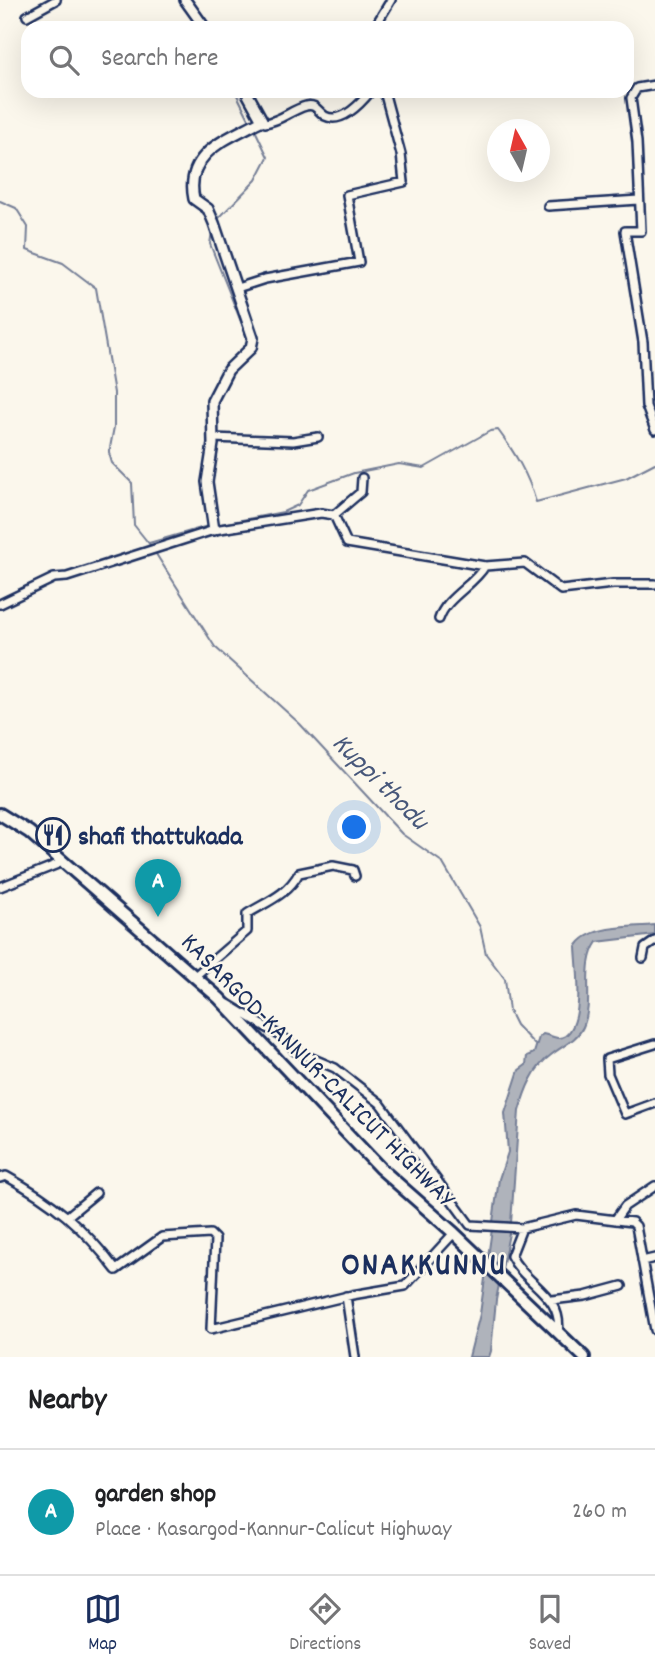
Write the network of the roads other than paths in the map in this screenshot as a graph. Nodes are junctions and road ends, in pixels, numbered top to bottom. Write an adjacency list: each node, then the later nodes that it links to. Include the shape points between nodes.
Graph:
1 (56, 0): 4 (street)
2 (185, 0): 5 (main road)
3 (391, 0): 6 (street)
4 (27, 16)
5 (200, 21)
6 (378, 21)
7 (655, 85): 8 (street, via 637,88)
8 (634, 93)
9 (250, 98): 13 (main road)
10 (364, 98): 13 (street, via 351,111 333,117 307,106 276,121)
11 (386, 98): 16 (street, via 404,182 347,195 359,262)
12 (631, 98): 14 (street)
13 (262, 120): 16 (main road, via 216,145 195,165 191,187 194,199 208,209)
14 (639, 200): 15 (street); 17 (street, via 641,231 625,231 643,342 646,406)
15 (548, 206)
16 (237, 288): 19 (main road, via 253,338 251,348 228,370 212,401)
17 (655, 430)
18 (318, 437): 19 (street, via 293,441)
19 (213, 438): 22 (main road, via 207,482)
20 (362, 478): 21 (street, via 361,492)
21 (334, 515): 22 (street, via 321,513); 23 (street, via 347,543)
22 (214, 530): 25 (street, via 54,578)
23 (485, 566): 24 (street, via 525,563 561,590); 26 (street, via 469,587 443,608)
24 (655, 584)
25 (0, 604)
26 (439, 619)
27 (0, 814): 28 (highway, KASARGOD-KANNUR-CALICUT HIGHWAY)
28 (63, 862): 30 (street); 33 (highway, KASARGOD-KANNUR-CALICUT HIGHWAY)
29 (355, 876): 33 (street, via 353,870 333,866 299,873 275,900 247,914 247,931)
30 (0, 887)
31 (655, 941): 32 (street, via 645,948)
32 (643, 958)
33 (195, 976): 34 (highway, KASARGOD-KANNUR-CALICUT HIGHWAY)
34 (219, 998): 42 (street, via 287,1040 295,1051 335,1068 380,1103 470,1225); 43 (highway, KASARGOD-KANNUR-CALICUT HIGHWAY, via 380,1168)
35 (655, 1044): 36 (street, via 607,1059 608,1074 625,1114)
36 (655, 1103)
37 (0, 1178): 40 (street, via 47,1199)
38 (655, 1186): 41 (street, via 625,1206)
39 (96, 1193): 40 (street)
40 (68, 1216): 48 (street, via 116,1270 162,1237 210,1234 215,1239 211,1329)
41 (615, 1220): 42 (street, via 576,1215); 45 (street, via 636,1226)
42 (522, 1228): 49 (street, via 511,1256 517,1268)
43 (454, 1233): 48 (street, via 405,1286); 51 (highway, KASARGOD-KANNUR-CALICUT HIGHWAY)
44 (655, 1258): 45 (street)
45 (642, 1261): 46 (street)
46 (651, 1284): 50 (street)
47 (622, 1286): 49 (street)
48 (346, 1296): 52 (street)
49 (552, 1300): 51 (street, via 560,1319)
50 (655, 1327)
51 (558, 1333): 53 (highway)
52 (355, 1357)
53 (583, 1357)

